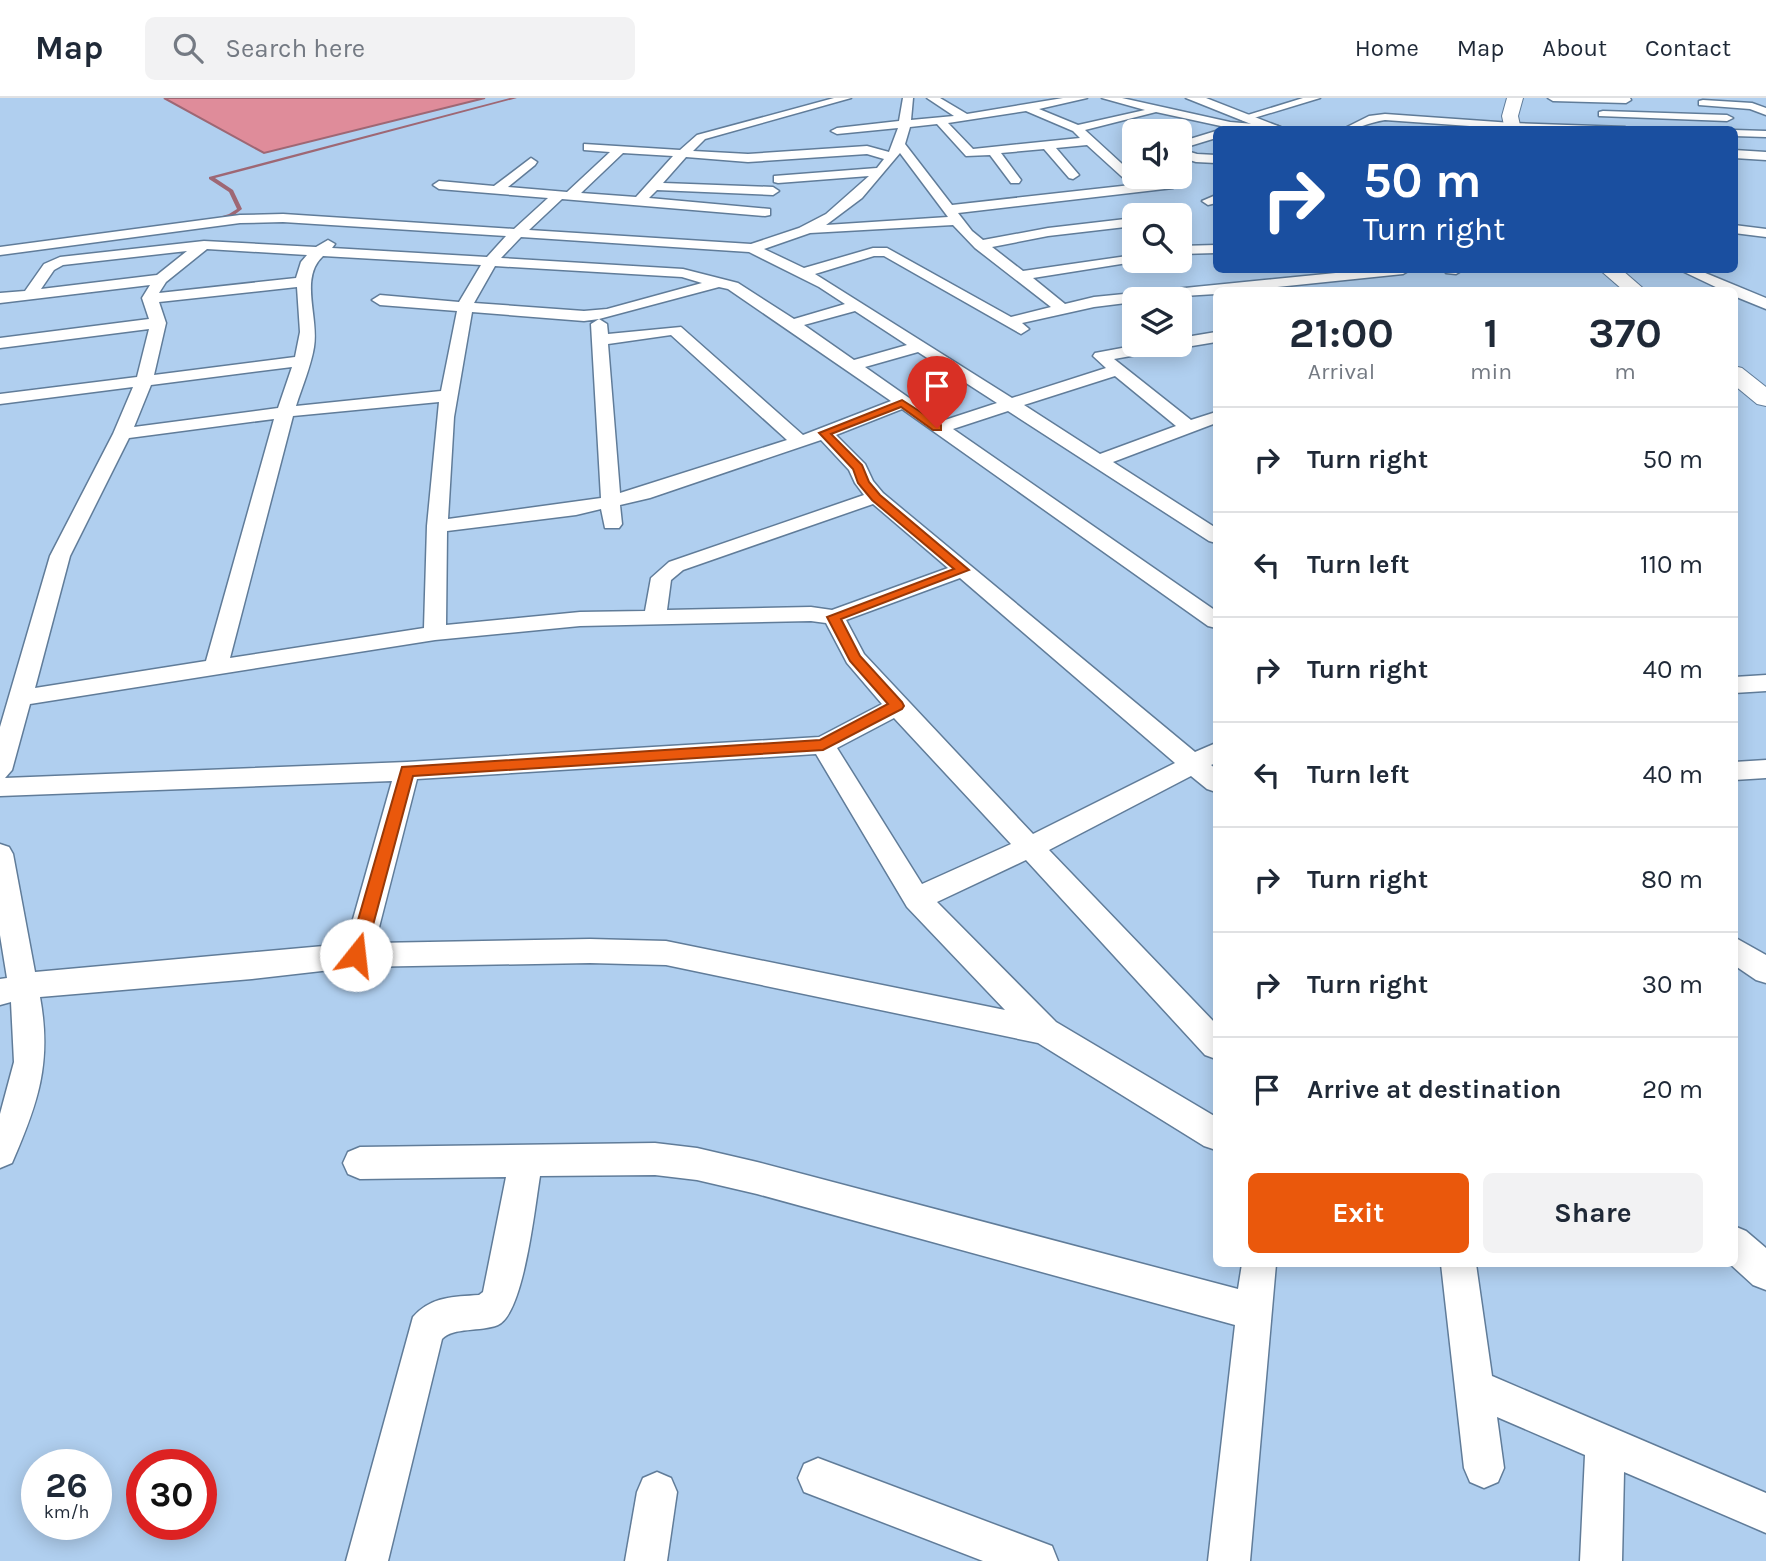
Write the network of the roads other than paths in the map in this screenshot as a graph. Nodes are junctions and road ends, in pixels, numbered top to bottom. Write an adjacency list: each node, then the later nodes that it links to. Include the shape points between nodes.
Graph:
1 (846, 98): 15 (street)
2 (908, 98): 23 (street)
3 (932, 98): 20 (street)
4 (1009, 98): 14 (street)
5 (1082, 98): 14 (street)
6 (1107, 98): 16 (street)
7 (1193, 98): 24 (street)
8 (1315, 98): 24 (street)
9 (1553, 98): 10 (street)
10 (1632, 101)
11 (1685, 102): 13 (street)
12 (1766, 104): 13 (street)
13 (1752, 106): 17 (street)
14 (1029, 108): 20 (street); 29 (street)
15 (800, 109): 26 (street); 43 (street, via 711,133)
16 (1157, 110): 24 (street); 29 (street)
17 (1766, 112)
18 (1593, 114): 21 (street)
19 (1515, 115): 27 (street, via 1379,117); 28 (street)
20 (969, 117): 22 (street); 25 (street)
21 (1727, 118)
22 (939, 121): 23 (street); 42 (street, via 967,152)
23 (904, 124): 26 (street); 36 (street)
24 (1239, 124)
25 (983, 125)
26 (828, 126): 40 (street)
27 (1356, 126)
28 (1596, 126)
29 (1077, 130): 34 (street)
30 (993, 133): 41 (street)
31 (1738, 133): 32 (street)
32 (1766, 134)
33 (1213, 135): 35 (street)
34 (1088, 141): 37 (street); 52 (street)
35 (1192, 142)
36 (899, 144): 48 (street); 64 (street)
37 (1048, 146): 41 (street); 53 (street)
38 (589, 147): 39 (street)
39 (619, 150): 43 (street); 61 (street)
40 (867, 150): 45 (street); 48 (street)
41 (1013, 150): 42 (street)
42 (994, 152): 54 (street)
43 (682, 154): 45 (street); 57 (street)
44 (1738, 154): 47 (street)
45 (787, 156): 56 (street)
46 (1192, 156): 49 (street)
47 (1766, 156)
48 (892, 157): 51 (street)
49 (1213, 159)
50 (531, 162): 59 (street)
51 (881, 171): 56 (street); 71 (street, via 856,198)
52 (1122, 171)
53 (1073, 175)
54 (1015, 180)
55 (439, 185): 59 (street)
56 (776, 185): 57 (street); 66 (street)
57 (653, 186): 62 (street)
58 (1123, 189): 60 (street)
59 (498, 190): 61 (street)
60 (1115, 190): 63 (street); 65 (street)
61 (563, 196): 62 (street); 73 (street)
62 (638, 203): 66 (street)
63 (1129, 203)
64 (951, 215): 65 (street); 71 (street); 75 (street)
65 (1035, 217): 68 (street); 75 (street); 83 (street)
66 (770, 218): 71 (street); 76 (street)
67 (240, 219): 69 (street); 74 (street); 79 (street)
68 (1122, 221)
69 (353, 222): 73 (street); 80 (street)
70 (1738, 228): 72 (street)
71 (813, 229): 76 (street)
72 (1766, 231)
73 (517, 233): 76 (street); 82 (street)
74 (205, 245): 80 (street); 90 (street); 100 (street, via 60,261)
75 (980, 245): 89 (street)
76 (747, 248): 84 (street)
77 (1213, 249): 78 (street)
78 (1192, 250)
79 (0, 251)
80 (321, 251): 82 (street); 92 (street, via 308,262)
81 (1122, 261): 83 (street)
82 (492, 262): 93 (street, via 683,273); 107 (street)
83 (1079, 267): 89 (street)
84 (803, 272): 106 (street); 110 (street, via 887,252)
85 (1378, 273): 91 (street)
86 (1614, 273): 96 (main road)
87 (1694, 273): 97 (street)
88 (1709, 273): 103 (street)
89 (1020, 276): 108 (street)
90 (161, 279): 100 (street); 102 (street)
91 (1316, 280): 94 (street); 95 (street)
92 (303, 282): 102 (street); 120 (street, via 308,332)
93 (719, 283): 109 (street); 112 (street, via 733,286)
94 (1245, 287)
95 (1325, 287)
96 (1632, 287)
97 (1726, 287)
98 (1213, 290): 108 (street)
99 (1738, 292): 105 (street)
100 (30, 294): 101 (street)
101 (0, 298)
102 (150, 298): 111 (street)
103 (1766, 298)
104 (380, 300): 107 (street)
105 (1766, 304)
106 (858, 305): 112 (street); 118 (street)
107 (466, 306): 109 (street); 125 (street)
108 (1062, 309): 110 (street)
109 (599, 315): 115 (street)
110 (1008, 321): 113 (street)
111 (158, 323): 117 (street); 124 (street)
112 (792, 324): 121 (street)
113 (1029, 334)
114 (1213, 337): 116 (street)
115 (600, 340): 136 (street, via 675,330); 139 (street)
116 (1192, 340)
117 (0, 343)
118 (921, 346): 121 (street); 129 (street)
119 (1122, 352): 122 (street, via 1101,356)
120 (302, 361): 124 (street); 130 (street)
121 (851, 366): 128 (street)
122 (1116, 370): 129 (street); 132 (street)
123 (1738, 376): 126 (main road)
124 (145, 379): 127 (street); 135 (street)
125 (446, 396): 130 (street); 141 (street)
126 (1764, 396)
127 (0, 399)
128 (902, 403): 133 (street); 134 (street)
129 (1010, 404): 133 (street); 137 (street)
130 (285, 412): 135 (street); 148 (street)
131 (1213, 418): 132 (street)
132 (1188, 427): 137 (street)
133 (937, 428): 146 (street)
134 (824, 433): 136 (street); 138 (street, via 858,468)
135 (122, 434): 151 (street, via 60,556)
136 (800, 442): 139 (street)
137 (1099, 461): 142 (street)
138 (876, 497): 143 (street); 144 (street, via 676,566 660,578)
139 (610, 502): 140 (street); 141 (street)
140 (612, 524)
141 (437, 526): 147 (street)
142 (1213, 535)
143 (962, 570): 145 (street); 155 (street)
144 (655, 617): 145 (street); 147 (street)
145 (834, 617): 152 (street, via 855,658)
146 (1213, 619)
147 (435, 633): 148 (street)
148 (216, 668): 151 (street)
149 (1766, 683): 150 (street)
150 (1738, 685)
151 (19, 698): 157 (street)
152 (897, 706): 153 (street); 162 (street)
153 (823, 745): 158 (street); 164 (street)
154 (1213, 753): 155 (street)
155 (1193, 763): 160 (street); 162 (street)
156 (1766, 769): 159 (street)
157 (0, 770)
158 (407, 771): 161 (street); 166 (street)
159 (1738, 771)
160 (1213, 780)
161 (0, 787)
162 (1028, 848): 164 (street); 170 (street)
163 (0, 854): 168 (street)
164 (917, 899): 169 (street)
165 (1738, 952): 167 (street)
166 (356, 955): 168 (street); 169 (street, via 666,953)
167 (1766, 971)
168 (11, 989): 172 (street, via 28,1013 30,1062)
169 (1045, 1031): 171 (street)
170 (1213, 1042)
171 (1213, 1133)
172 (0, 1152)
173 (526, 1161): 174 (street); 179 (street, via 655,1159 697,1164); 186 (street, via 495,1305 485,1311 442,1314 426,1329)
174 (360, 1163)
175 (1738, 1247): 178 (street)
176 (1259, 1267): 179 (street)
177 (1459, 1267): 180 (street)
178 (1766, 1272)
179 (1255, 1312): 189 (street)
180 (1475, 1388): 181 (street); 182 (street)
181 (1605, 1446): 185 (street); 190 (street)
182 (1484, 1468)
183 (818, 1478): 188 (street)
184 (657, 1492): 187 (street)
185 (1766, 1513)
186 (367, 1561)
187 (646, 1561)
188 (1037, 1561)
189 (1229, 1561)
190 (1601, 1561)

